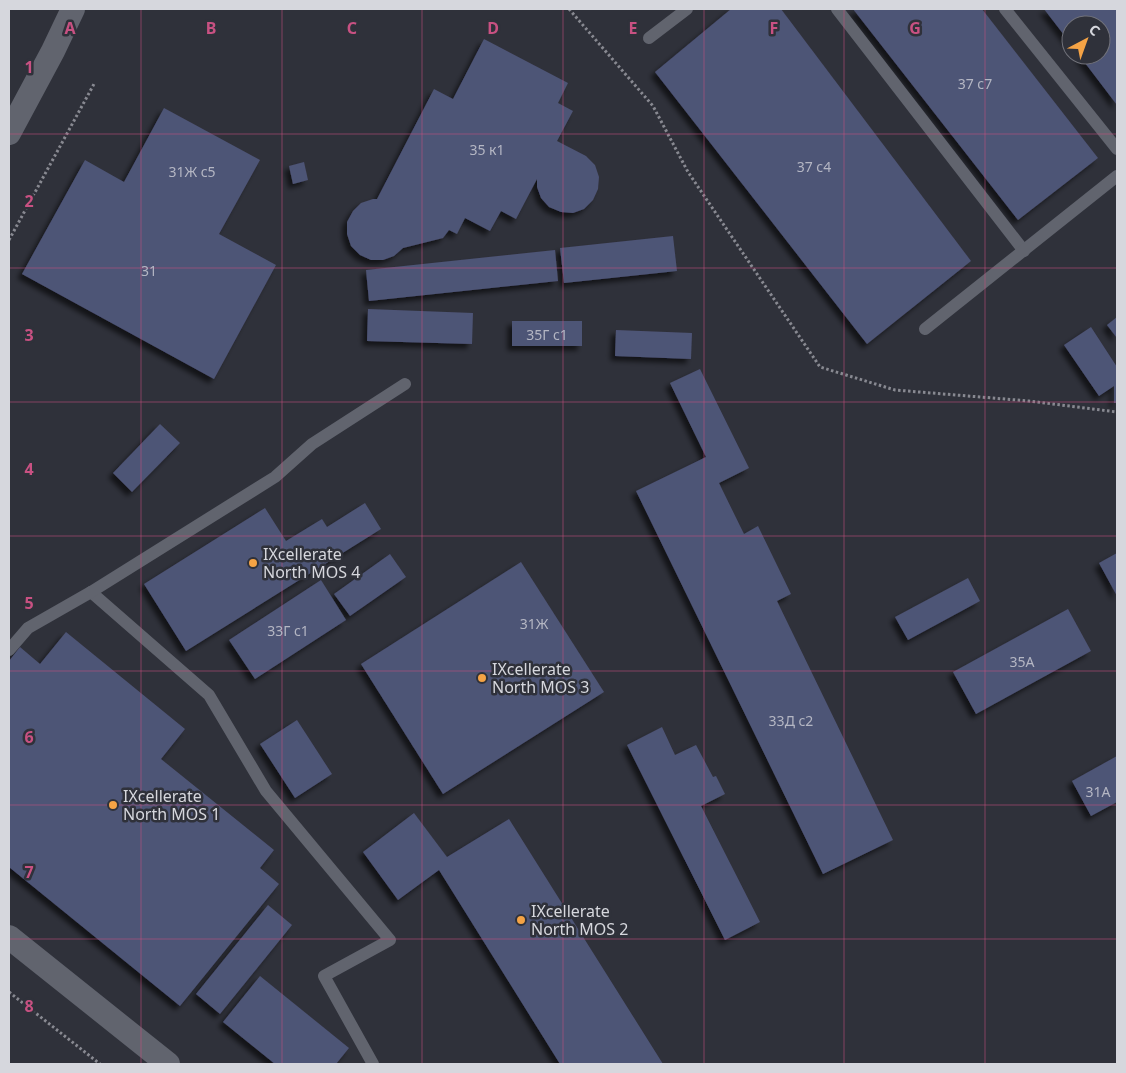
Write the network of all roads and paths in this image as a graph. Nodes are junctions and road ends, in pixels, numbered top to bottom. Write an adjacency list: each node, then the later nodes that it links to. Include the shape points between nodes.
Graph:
1 (73, 9): 8 (street)
2 (569, 9): 15 (path, via 652,106 688,172 820,367 895,390)
3 (687, 9): 6 (lane)
4 (837, 9): 12 (lane)
5 (1005, 9): 9 (lane)
6 (649, 38)
7 (94, 84): 11 (path)
8 (9, 133)
9 (1117, 149)
10 (1117, 176): 12 (lane)
11 (9, 240)
12 (1024, 251): 13 (lane)
13 (925, 329)
14 (405, 384): 16 (lane, via 312,444 275,476)
15 (1117, 412)
16 (91, 592): 17 (lane, via 28,628); 22 (lane, via 209,695 266,791 390,940 324,976)
17 (9, 650)
18 (9, 937): 21 (street)
19 (9, 992): 20 (path)
20 (100, 1064)
21 (168, 1064)
22 (373, 1064)

